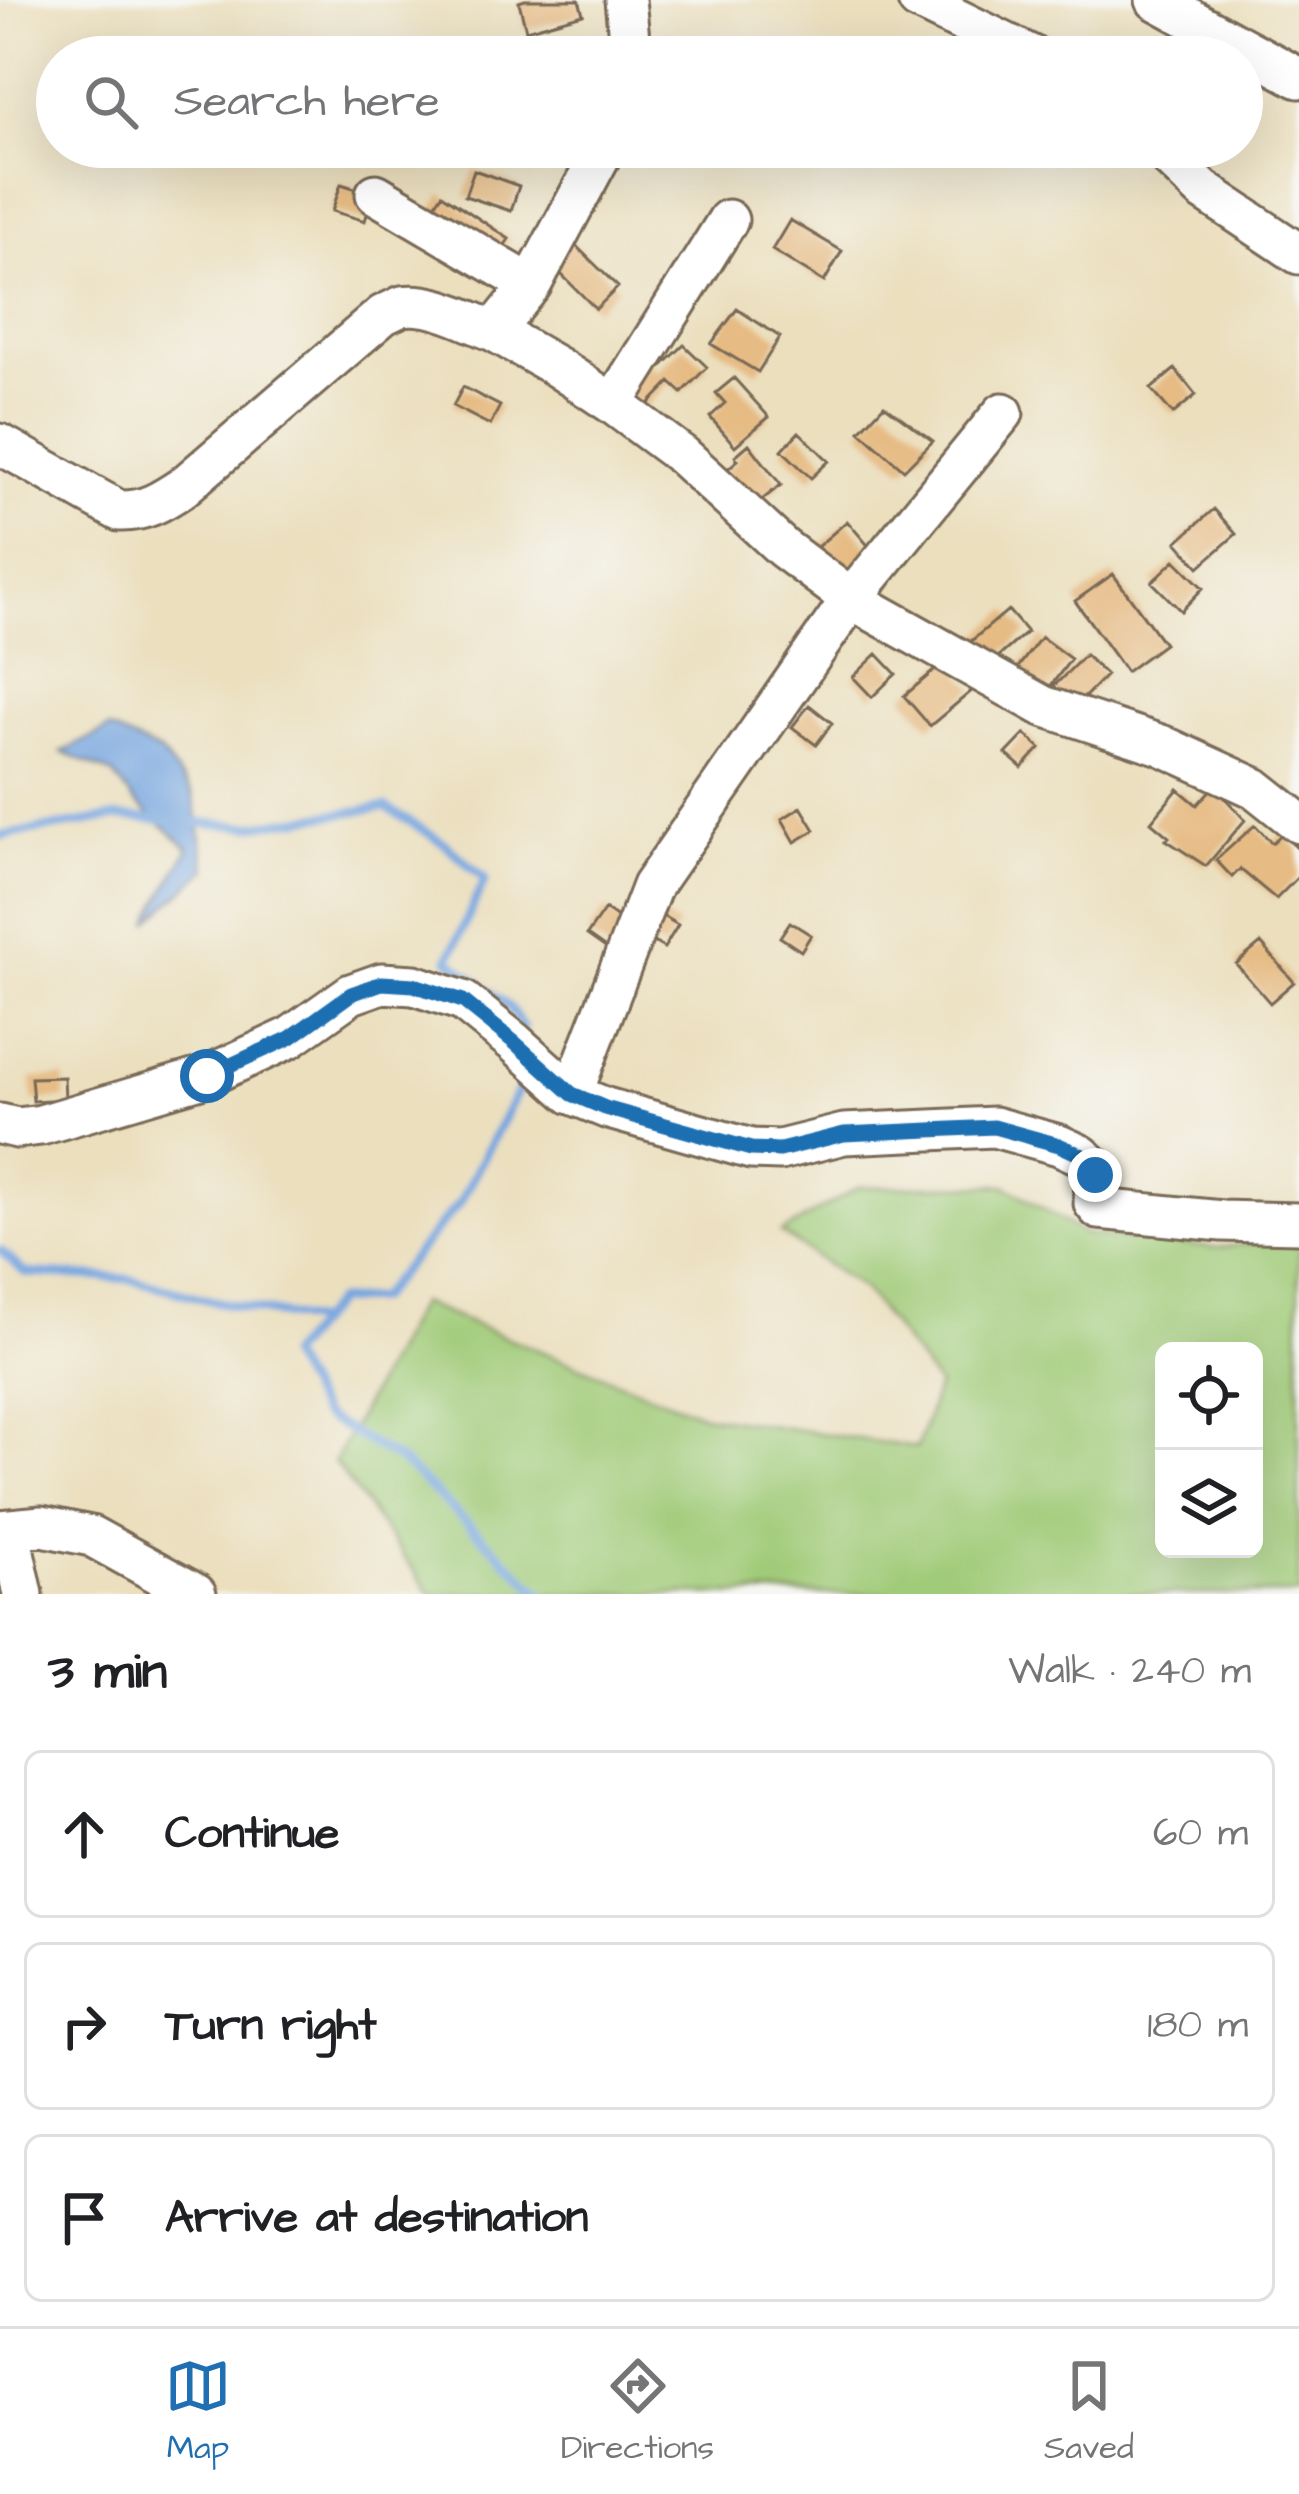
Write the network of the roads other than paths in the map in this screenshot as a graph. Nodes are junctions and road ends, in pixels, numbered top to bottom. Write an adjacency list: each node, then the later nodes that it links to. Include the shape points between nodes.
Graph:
1 (625, 0): 4 (street)
2 (918, 0): 5 (street)
3 (1156, 0): 6 (street)
4 (629, 36)
5 (991, 36)
6 (1222, 36)
7 (1263, 58): 8 (street)
8 (1299, 78)
9 (594, 168): 14 (street)
10 (1180, 168): 13 (street)
11 (376, 194): 14 (street)
12 (728, 220): 16 (street)
13 (1299, 254)
14 (531, 285): 15 (street)
15 (494, 331): 16 (street); 18 (street, via 421,307 383,315 183,487 135,511 119,511)
16 (613, 404): 19 (street)
17 (1003, 413): 19 (street)
18 (0, 444)
19 (851, 599): 20 (street, via 1043,706 1161,745 1255,788); 21 (street, via 652,886)
20 (1299, 823)
21 (572, 1094): 22 (street, via 463,1001 382,983 207,1076 41,1125); 23 (street, via 751,1149 844,1134 994,1127 1081,1155 1095,1175 1099,1209)
22 (0, 1124)
23 (1299, 1222)
24 (4, 1529): 25 (street); 26 (street, via 42,1526 91,1536)
25 (23, 1594)
26 (196, 1594)

